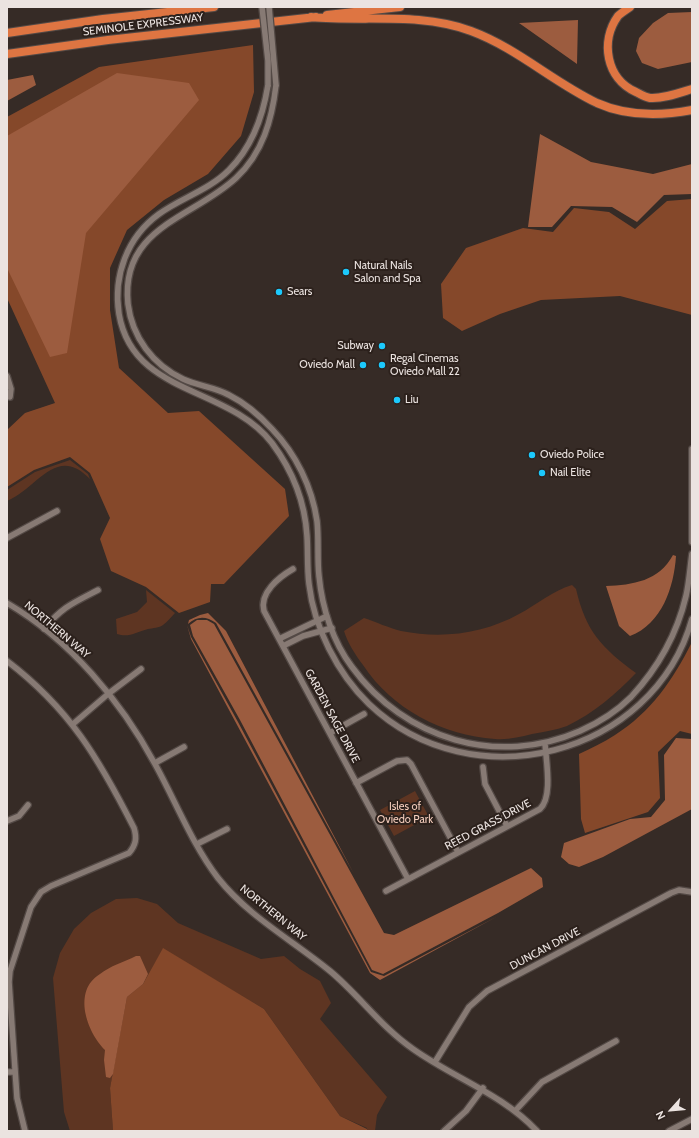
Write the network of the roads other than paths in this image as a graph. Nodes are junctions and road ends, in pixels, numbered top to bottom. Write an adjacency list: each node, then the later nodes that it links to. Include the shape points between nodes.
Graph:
1 (214, 7): 7 (highway, SEMINOLE EXPRESSWAY)
2 (262, 7): 23 (street, bridge, via 268,85 258,126 228,172 158,215 133,240 120,272 117,291 119,314 124,332 136,353 149,368 161,377 236,412 270,440 283,459 305,510 309,583)
3 (269, 7): 21 (street, bridge, via 276,84 268,129 259,148 235,179 211,197 162,226 149,238 138,252 132,266 128,299 135,332 157,361 185,380 215,388 233,397 256,413 291,453 303,474 312,499 318,542 318,574)
4 (400, 7): 6 (highway)
5 (630, 7): 9 (highway, via 618,15 606,47 618,79 631,90 649,98)
6 (340, 17): 8 (highway, SEMINOLE EXPRESSWAY, via 308,18 108,40); 10 (highway, via 398,18 442,23 471,31 510,50 597,103 628,112 669,114)
7 (7, 33)
8 (7, 54)
9 (692, 89)
10 (692, 110)
11 (7, 376): 12 (street, via 11,388)
12 (10, 397)
13 (692, 449): 16 (street)
14 (57, 510): 15 (street)
15 (7, 538)
16 (692, 542)
17 (692, 554): 37 (street, via 686,596 677,624 668,646 650,674 628,700 606,717 569,736)
18 (293, 569): 29 (street, GARDEN SAGE DRIVE, via 279,578 264,597 264,611)
19 (98, 590): 26 (street, via 56,613)
20 (7, 603): 26 (street, NORTHERN WAY)
21 (327, 616): 23 (street); 25 (street)
22 (692, 618): 39 (street, via 678,654 644,699 601,731)
23 (318, 621): 24 (street); 27 (street)
24 (300, 628): 28 (street); 29 (street)
25 (332, 628): 27 (street); 37 (street, via 339,647 351,667 372,691 392,710 418,725 465,744 520,747)
26 (44, 629): 33 (street, NORTHERN WAY, via 69,650)
27 (321, 631): 28 (street); 39 (street, via 352,684 369,704 408,732 450,750 472,755 514,758)
28 (303, 636): 30 (street)
29 (279, 639): 30 (street, GARDEN SAGE DRIVE)
30 (283, 646): 36 (street, GARDEN SAGE DRIVE)
31 (7, 661): 35 (street, via 36,685)
32 (141, 669): 33 (street)
33 (108, 694): 35 (street); 40 (street, NORTHERN WAY)
34 (364, 714): 36 (street)
35 (73, 724): 52 (street, via 110,780 134,828 135,842 129,853 123,857 51,886 36,898 10,971)
36 (330, 733): 42 (street, GARDEN SAGE DRIVE)
37 (545, 743): 39 (street, REED GRASS DRIVE)
38 (184, 747): 40 (street)
39 (546, 753): 45 (street, REED GRASS DRIVE, via 545,804)
40 (155, 762): 47 (street, NORTHERN WAY)
41 (483, 767): 45 (street, via 485,784)
42 (356, 782): 48 (street, via 397,761 407,760); 49 (street, GARDEN SAGE DRIVE)
43 (28, 805): 44 (street, via 19,816)
44 (7, 822)
45 (507, 826): 48 (street, REED GRASS DRIVE)
46 (227, 829): 47 (street)
47 (197, 844): 54 (street, NORTHERN WAY, via 218,878 243,905 329,970 390,1030)
48 (458, 852): 49 (street, REED GRASS DRIVE)
49 (408, 879): 50 (street, REED GRASS DRIVE)
50 (386, 891)
51 (692, 892): 54 (street, DUNCAN DRIVE, via 679,890 671,893 487,991 469,1007)
52 (8, 994): 56 (street)
53 (616, 1041): 58 (street, via 542,1082)
54 (435, 1062): 57 (street, NORTHERN WAY)
55 (7, 1072): 56 (street)
56 (15, 1072): 60 (street, via 17,1098)
57 (483, 1088): 58 (street, NORTHERN WAY); 61 (street, via 466,1111)
58 (515, 1111): 62 (street, NORTHERN WAY)
59 (692, 1119): 63 (street)
60 (26, 1131)
61 (444, 1131)
62 (537, 1131)
63 (669, 1131)

